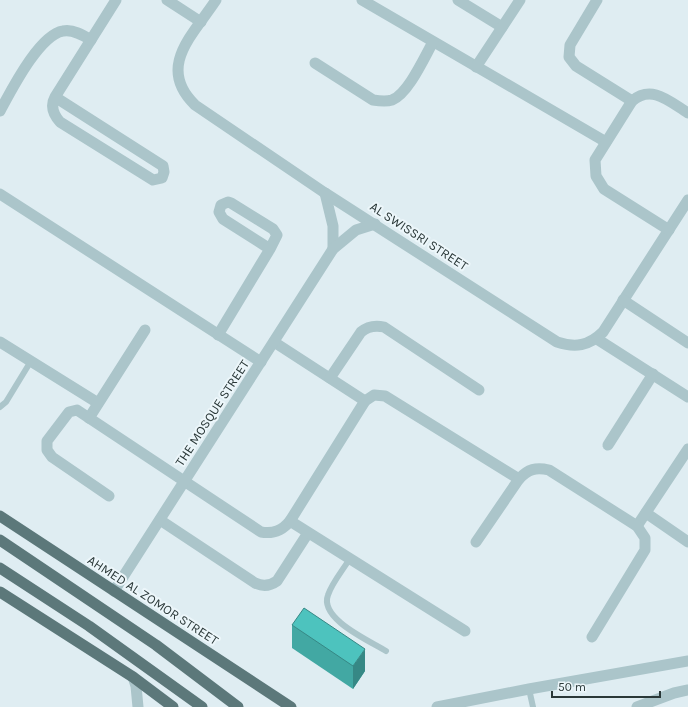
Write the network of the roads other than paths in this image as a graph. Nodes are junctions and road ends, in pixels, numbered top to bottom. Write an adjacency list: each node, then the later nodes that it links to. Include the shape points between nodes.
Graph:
1 (116, 0): 10 (street)
2 (167, 0): 8 (street)
3 (216, 0): 8 (street, AL SWISSRI STREET)
4 (362, 0): 11 (street)
5 (458, 0): 9 (street)
6 (520, 0): 9 (street)
7 (597, 0): 15 (street, via 570,45 569,57 576,66)
8 (201, 22): 19 (street, AL SWISSRI STREET, via 178,61 177,73 186,96 195,105)
9 (502, 27): 13 (street)
10 (91, 40): 14 (street); 16 (street, via 73,31 55,33 47,38 19,76)
11 (433, 42): 12 (street, via 400,96 383,102 373,100); 13 (street)
12 (315, 63)
13 (476, 67): 18 (street)
14 (55, 97): 14 (street, via 52,107 60,122 153,180 162,178 163,166)
15 (632, 100): 17 (street, via 652,93); 18 (street)
16 (0, 112)
17 (688, 113)
18 (606, 142): 23 (street, via 595,160 599,183 604,189)
19 (325, 193): 22 (street, AL SWISSRI STREET); 25 (street, via 333,226)
20 (0, 194): 28 (street)
21 (688, 200): 23 (street)
22 (375, 224): 25 (street, THE MOSQUE STREET, via 356,230); 29 (street, AL SWISSRI STREET, via 557,342 577,346)
23 (669, 230): 26 (street)
24 (270, 249): 24 (street, via 277,237 275,230 231,202 221,205 219,212 222,218); 28 (street)
25 (333, 249): 31 (street, THE MOSQUE STREET)
26 (623, 300): 29 (street); 32 (street)
27 (145, 330): 40 (street)
28 (218, 334): 34 (street)
29 (597, 339): 35 (street)
30 (0, 342): 33 (street)
31 (274, 342): 34 (street, THE MOSQUE STREET); 36 (street)
32 (688, 343)
33 (31, 361): 40 (street); 41 (lane, via 6,402)
34 (261, 362): 46 (street, THE MOSQUE STREET)
35 (653, 374): 38 (street); 43 (street)
36 (330, 378): 37 (street, via 361,332 378,325); 39 (street)
37 (479, 390)
38 (688, 397)
39 (365, 401): 45 (street, via 374,395 385,396); 51 (street)
40 (98, 404): 42 (street)
41 (0, 407)
42 (89, 418): 46 (street); 47 (street, via 76,410 69,412 47,441 47,450 52,457)
43 (608, 445)
44 (688, 449): 48 (street)
45 (519, 479): 52 (street, via 532,469 549,470); 55 (street)
46 (184, 482): 50 (street, THE MOSQUE STREET); 51 (street, via 261,532 274,532)
47 (109, 496)
48 (646, 513): 52 (street); 56 (street)
49 (0, 516): 59 (main road, AHMED AL ZOMOR STREET)
50 (160, 520): 53 (street, via 263,586 277,581); 59 (street, THE MOSQUE STREET)
51 (290, 521): 53 (street)
52 (637, 526): 62 (street, via 645,538 645,550)
53 (308, 533): 57 (street)
54 (0, 540): 71 (main road, via 156,645)
55 (476, 542)
56 (688, 542)
57 (349, 560): 61 (street); 63 (lane, via 328,595 329,610 338,622)
58 (0, 568): 70 (main road, via 90,626)
59 (114, 591): 72 (main road, AHMED AL ZOMOR STREET)
60 (0, 592): 65 (main road)
61 (465, 631)
62 (592, 638)
63 (386, 651)
64 (688, 662): 66 (street)
65 (133, 677): 68 (street); 69 (main road)
66 (529, 688): 73 (street); 74 (lane)
67 (688, 690): 75 (street)
68 (138, 707)
69 (173, 707)
70 (202, 707)
71 (238, 707)
72 (292, 707)
73 (437, 707)
74 (533, 707)
75 (637, 707)

